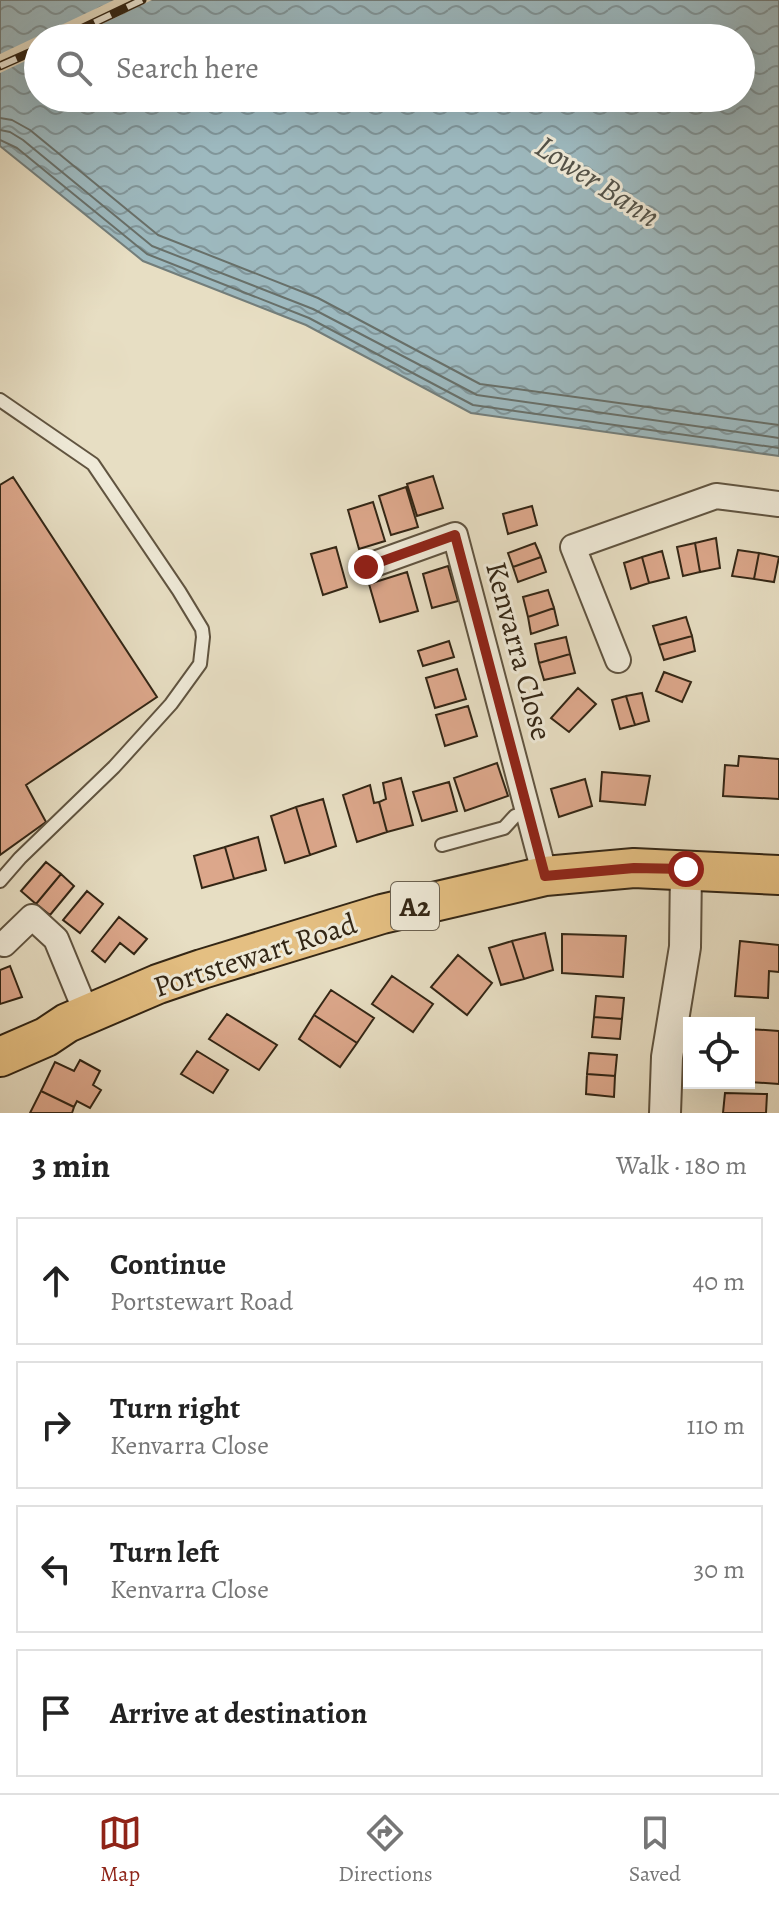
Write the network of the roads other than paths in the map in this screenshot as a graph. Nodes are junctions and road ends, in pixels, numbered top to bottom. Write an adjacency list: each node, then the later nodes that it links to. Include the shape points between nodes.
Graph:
1 (0, 400): 10 (lane, via 93,464 179,591 203,637 200,664 171,704)
2 (779, 504): 4 (street, via 716,496 573,547)
3 (366, 567): 5 (street, Kenvarra Close, via 455,535)
4 (618, 660)
5 (528, 812): 6 (lane, via 504,828); 9 (street, Kenvarra Close)
6 (442, 845)
7 (686, 869): 8 (main road, Portstewart Road / A2); 9 (main road, Portstewart Road / A2); 15 (street, via 685,947 667,1057)
8 (779, 875)
9 (545, 876): 12 (main road, Portstewart Road / A2, via 382,914 202,969)
10 (0, 881)
11 (4, 944): 12 (street, via 32,917 56,939)
12 (77, 1018): 13 (main road, Portstewart Road / A2); 14 (main road, Portstewart Road / A2)
13 (0, 1034)
14 (0, 1057)
15 (665, 1113)

